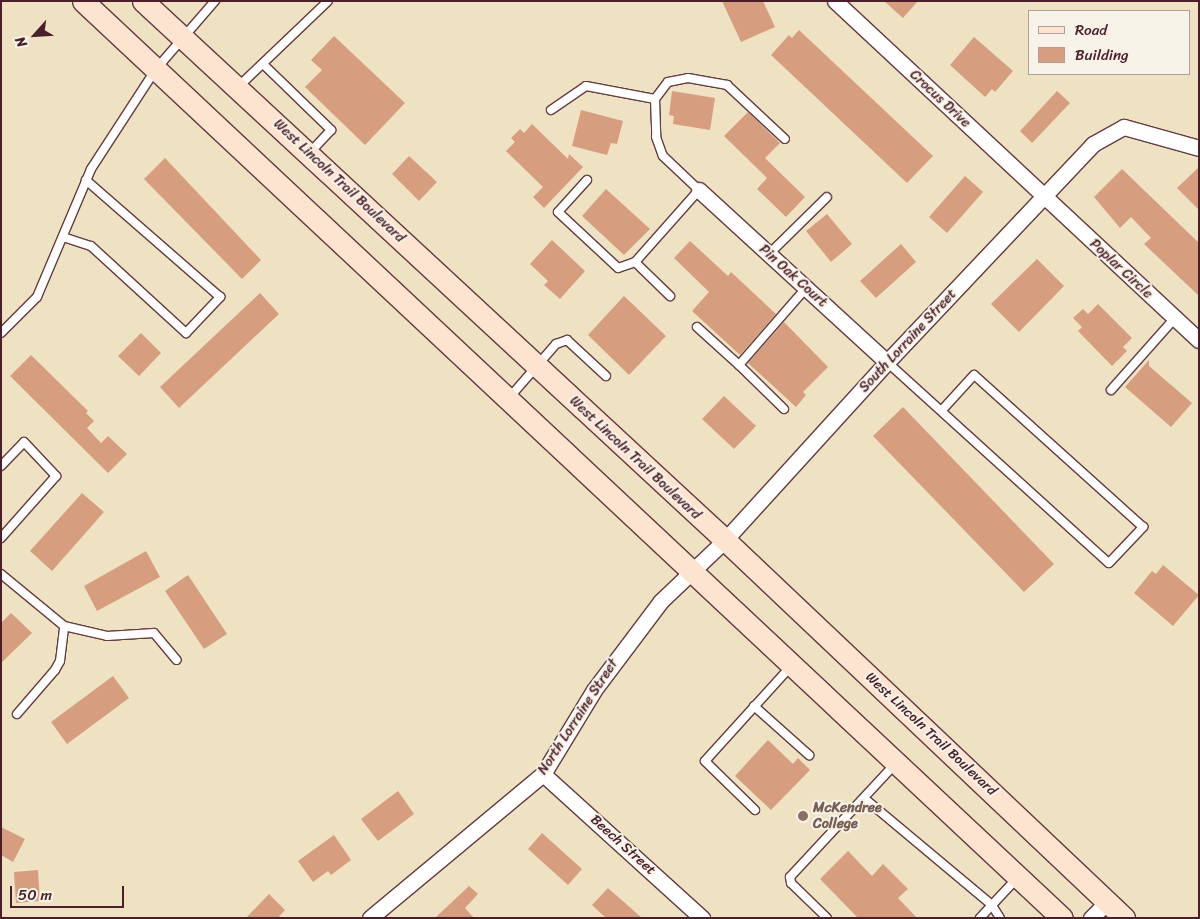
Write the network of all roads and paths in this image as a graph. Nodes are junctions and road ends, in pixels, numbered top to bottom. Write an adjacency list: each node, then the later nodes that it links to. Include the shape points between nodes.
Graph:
1 (83, 1): 8 (main road)
2 (143, 1): 6 (main road, West Lincoln Trail Boulevard)
3 (214, 1): 6 (lane)
4 (328, 1): 7 (lane)
5 (835, 1): 19 (street, Crocus Drive)
6 (183, 38): 8 (lane); 9 (main road, West Lincoln Trail Boulevard)
7 (262, 64): 9 (lane); 14 (lane, via 331,130)
8 (156, 69): 15 (lane); 34 (main road)
9 (238, 87): 14 (main road, West Lincoln Trail Boulevard)
10 (655, 98): 11 (lane, via 586,86); 12 (lane, via 668,82 688,78 727,85); 17 (lane, via 656,137 663,156)
11 (551, 110)
12 (785, 139)
13 (1199, 148): 19 (street, South Lorraine Street, via 1124,127 1093,144)
14 (309, 154): 31 (main road, West Lincoln Trail Boulevard)
15 (86, 180): 20 (lane); 20 (lane, via 220,297 186,333 91,246)
16 (587, 180): 22 (lane, via 558,212 618,268)
17 (699, 190): 21 (street, Pin Oak Court); 22 (lane)
18 (826, 197): 21 (lane)
19 (1045, 197): 25 (street, Poplar Circle); 29 (street, South Lorraine Street)
20 (62, 237): 27 (lane, via 37,297)
21 (769, 254): 23 (street, Pin Oak Court)
22 (635, 262): 24 (lane)
23 (806, 288): 29 (street, Pin Oak Court); 30 (lane)
24 (670, 296)
25 (1175, 318): 28 (street, Poplar Circle); 33 (lane)
26 (697, 327): 30 (lane)
27 (1, 333)
28 (1199, 340)
29 (887, 362): 36 (lane); 39 (street, South Lorraine Street)
30 (739, 365): 35 (lane)
31 (537, 366): 32 (lane, via 556,344 567,340); 34 (lane); 39 (main road, West Lincoln Trail Boulevard)
32 (606, 376)
33 (1110, 390)
34 (508, 398): 40 (main road)
35 (784, 409)
36 (943, 409): 36 (lane, via 1109,563 1143,527 974,375)
37 (1, 466): 38 (lane, via 24,442 56,476)
38 (1, 538)
39 (725, 540): 40 (street, North Lorraine Street); 53 (main road, West Lincoln Trail Boulevard)
40 (692, 570): 44 (main road); 49 (street, North Lorraine Street, via 661,601 620,653)
41 (1, 574): 42 (lane)
42 (64, 626): 43 (lane, via 107,636 154,633); 46 (lane, via 60,661)
43 (177, 660)
44 (792, 664): 45 (lane); 48 (main road)
45 (754, 706): 47 (lane); 51 (lane, via 705,761)
46 (17, 714)
47 (809, 756)
48 (896, 762): 50 (lane); 52 (main road)
49 (543, 774): 55 (street, North Lorraine Street); 56 (street, Beech Street)
50 (864, 798): 54 (lane); 57 (lane, via 790,877 791,883)
51 (755, 810)
52 (1018, 877): 54 (lane); 60 (main road)
53 (1107, 902): 61 (street); 62 (main road, West Lincoln Trail Boulevard)
54 (992, 905): 58 (lane); 59 (lane)
55 (370, 918)
56 (702, 918)
57 (827, 918)
58 (980, 918)
59 (1000, 918)
60 (1062, 918)
61 (1091, 918)
62 (1124, 918)

